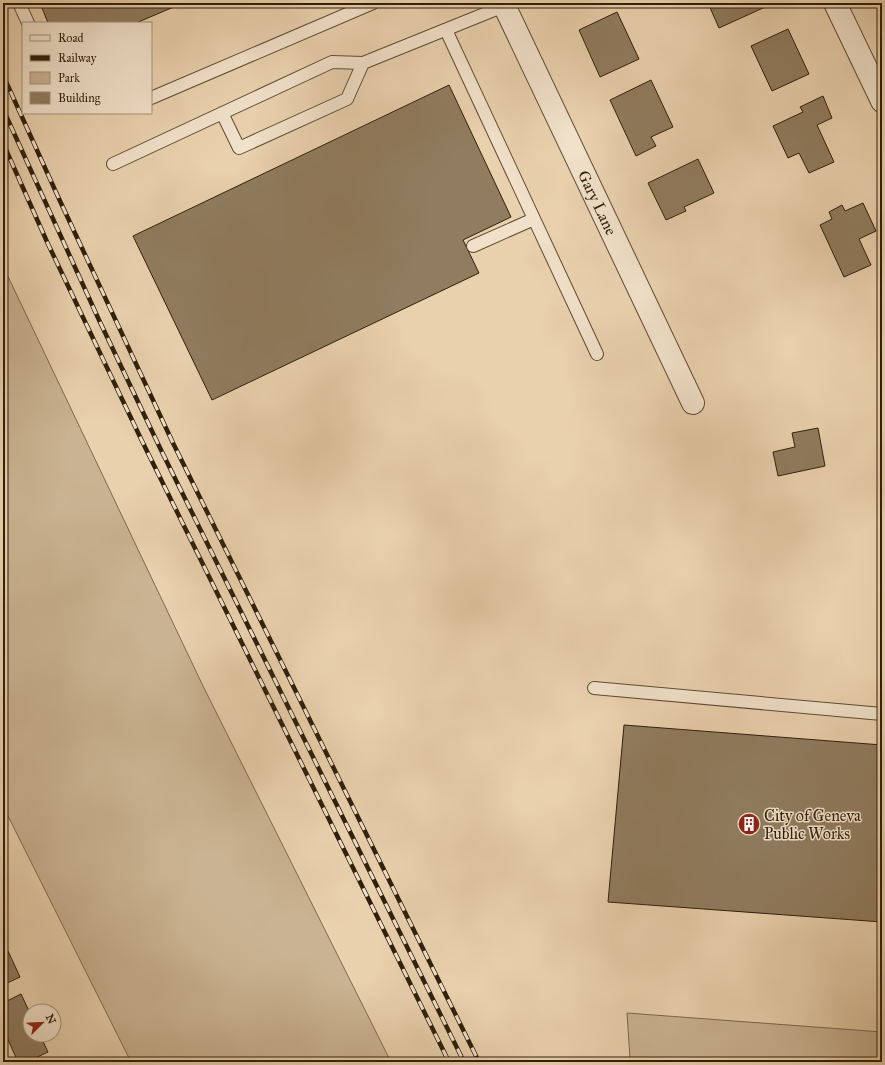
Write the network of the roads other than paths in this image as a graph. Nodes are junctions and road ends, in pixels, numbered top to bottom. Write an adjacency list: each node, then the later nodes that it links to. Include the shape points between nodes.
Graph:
1 (19, 3): 5 (lane)
2 (373, 3): 8 (lane)
3 (835, 3): 9 (street)
4 (506, 4): 6 (lane); 15 (street, Gary Lane)
5 (28, 22)
6 (446, 30): 7 (lane); 12 (lane)
7 (363, 63): 10 (lane, via 332,62); 10 (lane, via 347,99 239,148)
8 (152, 98)
9 (882, 101)
10 (222, 113): 11 (lane)
11 (113, 164)
12 (534, 219): 13 (lane); 14 (lane)
13 (473, 246)
14 (597, 354)
15 (693, 403)
16 (594, 688): 17 (lane)
17 (882, 714)

